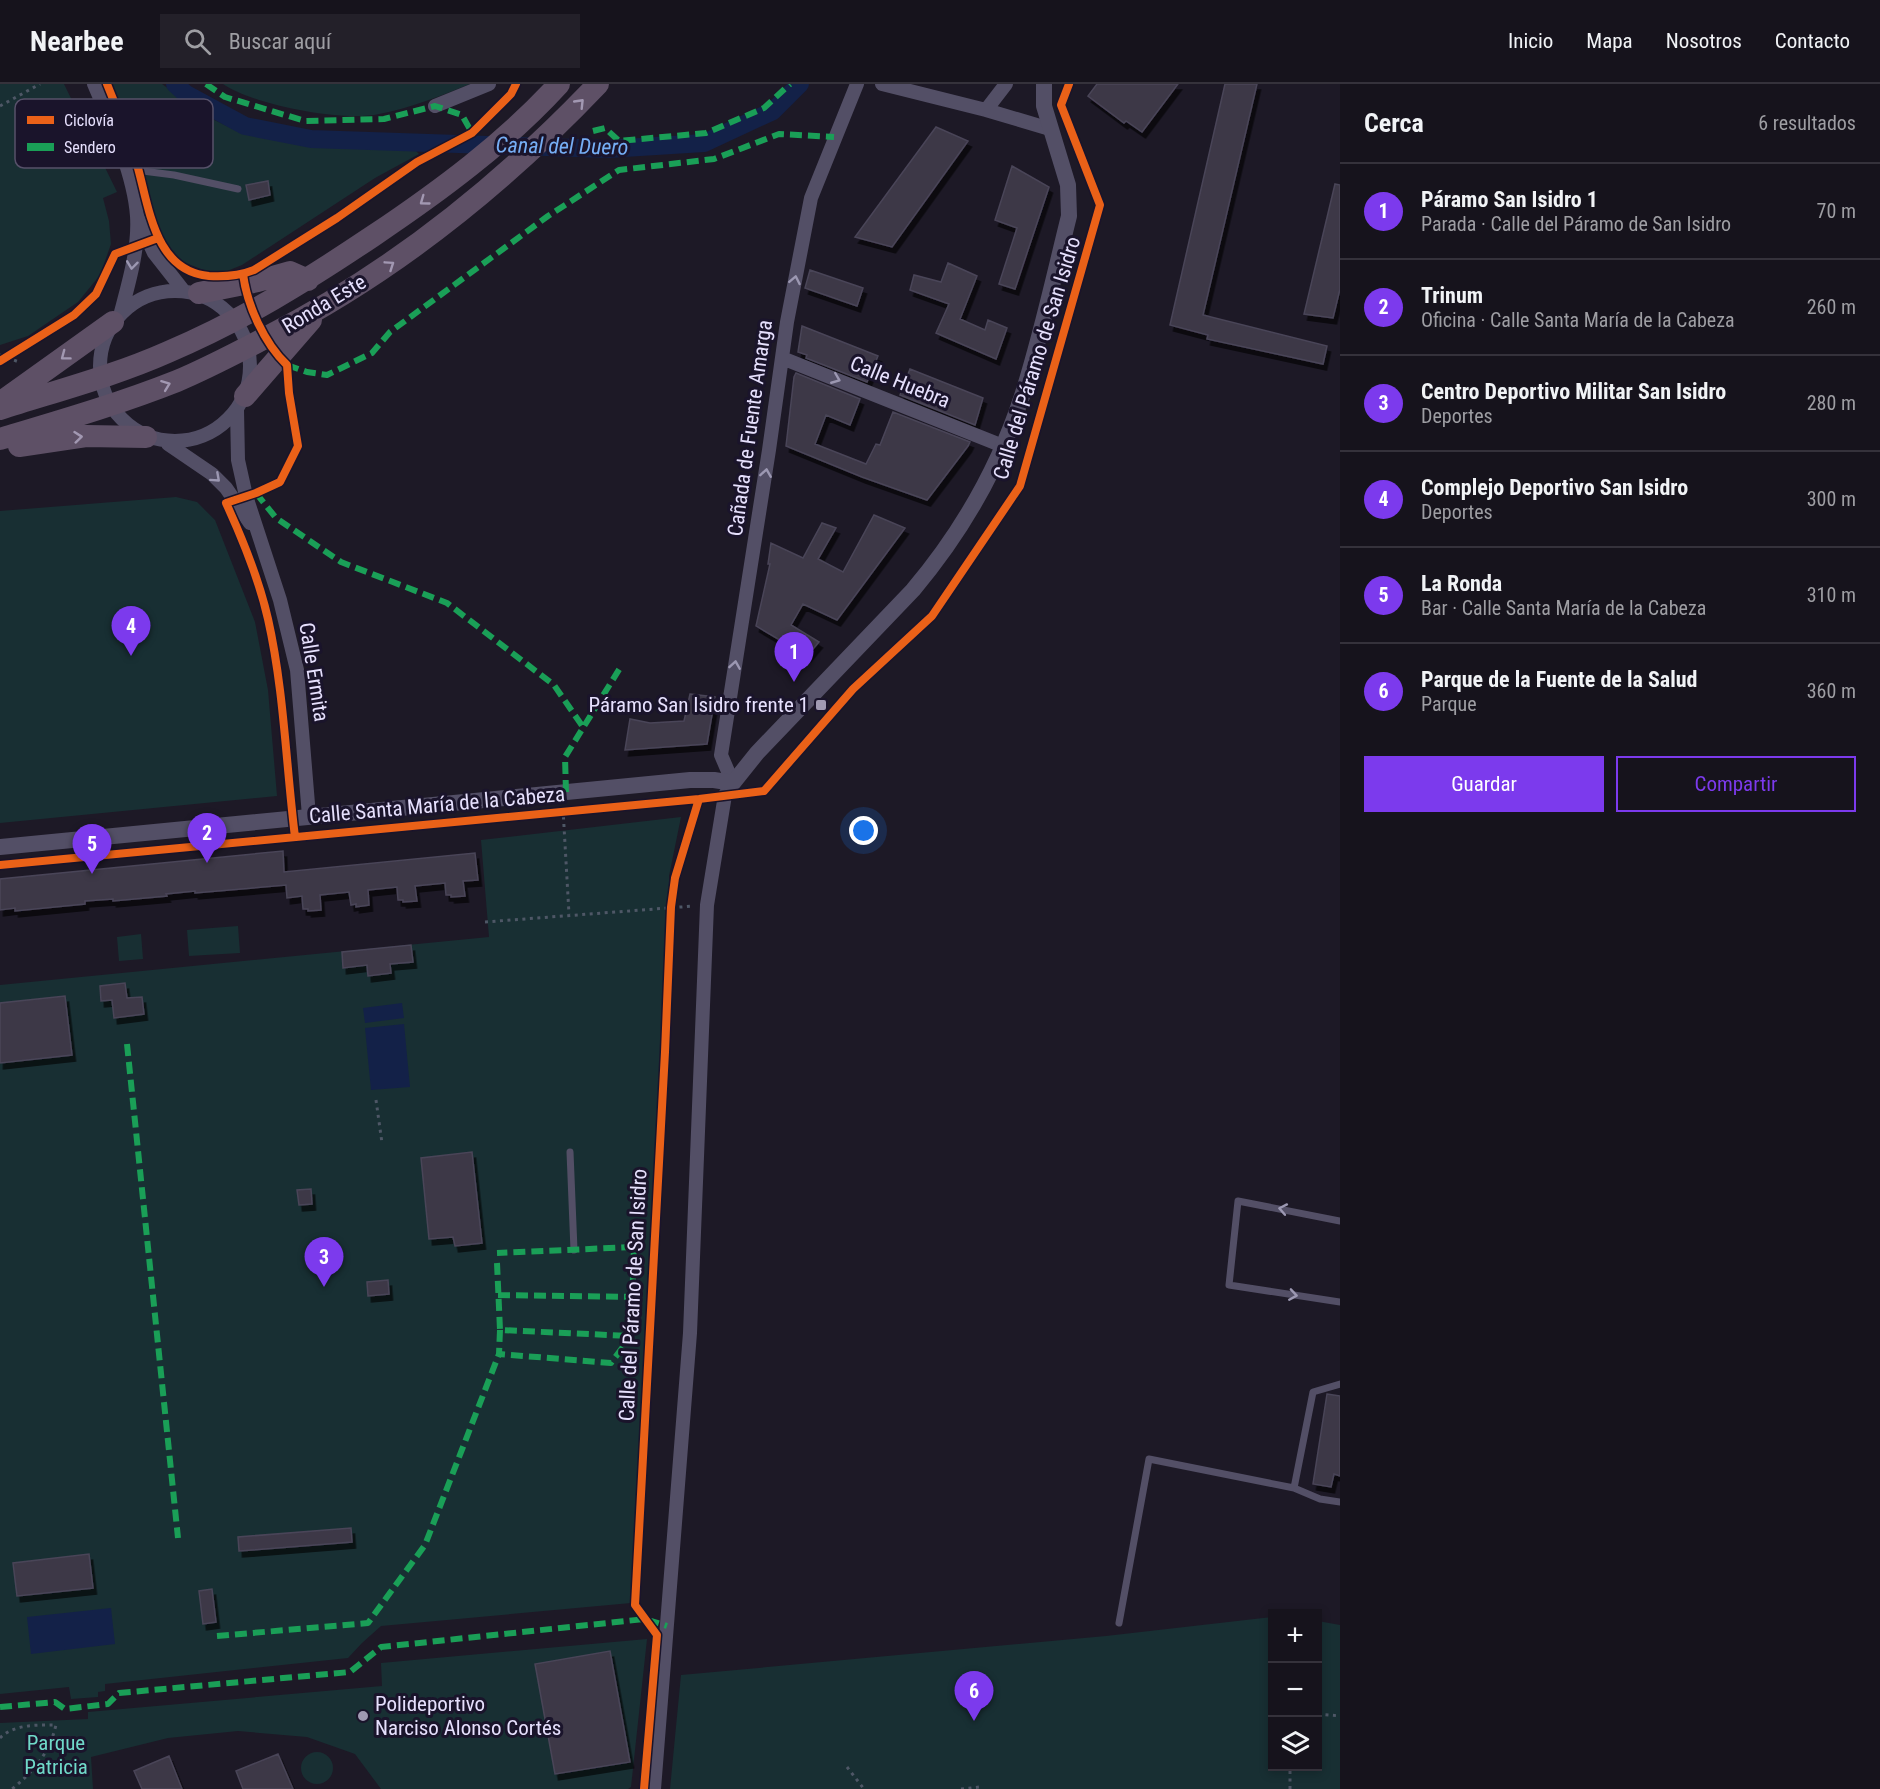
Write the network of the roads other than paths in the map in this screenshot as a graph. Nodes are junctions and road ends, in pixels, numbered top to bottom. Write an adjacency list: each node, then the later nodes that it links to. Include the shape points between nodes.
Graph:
1 (94, 84): 9 (street)
2 (489, 84): 10 (street)
3 (560, 84): 16 (highway, Ronda Este, one-way to 16, via 471,166)
4 (598, 84): 18 (highway, Ronda Este, one-way to 4, via 394,262 466,208 562,122)
5 (856, 84): 22 (street, Cañada de Fuente Amarga, one-way to 5, via 812,198)
6 (882, 84): 11 (street)
7 (1006, 84): 11 (street)
8 (1044, 84): 12 (street, Calle del Páramo de San Isidro)
9 (100, 99)
10 (435, 106)
11 (986, 110): 12 (street)
12 (1050, 129): 31 (street, Calle del Páramo de San Isidro, via 1068,185 1069,216 1022,397)
13 (127, 169): 14 (lane); 15 (street)
14 (238, 189)
15 (137, 216): 17 (street, via 154,253); 19 (street, one-way to 19, via 132,272)
16 (308, 280): 17 (highway, via 290,272); 20 (highway, Ronda Este)
17 (191, 292): 19 (street, via 162,292 140,300); 20 (street, via 218,304)
18 (322, 308): 21 (highway, Ronda Este); 25 (highway)
19 (117, 317): 23 (street, via 105,340); 24 (highway, one-way to 24)
20 (236, 320): 21 (street); 23 (highway, Ronda Este)
21 (249, 347): 25 (street, Calle Ermita, via 251,372); 26 (highway, Ronda Este, one-way to 21, via 180,380)
22 (782, 358): 31 (street, Calle Huebra, one-way to 31); 33 (street, Cañada de Fuente Amarga, one-way to 22, via 721,754)
23 (101, 377): 26 (street); 27 (highway, Ronda Este)
24 (0, 402)
25 (241, 403): 30 (street, via 210,434 192,442); 32 (street, Calle Ermita, via 238,460)
26 (112, 406): 28 (street); 29 (highway, Ronda Este)
27 (0, 409)
28 (146, 437): 29 (highway, one-way to 28, via 18,446 86,436); 30 (street)
29 (0, 440)
30 (168, 444): 32 (street, Calle Ermita, one-way to 32, via 226,488)
31 (1003, 446): 33 (street, Calle del Páramo de San Isidro, via 969,513 936,563)
32 (260, 539): 34 (street, Calle Ermita, via 297,670)
33 (733, 783): 34 (street, Calle Santa María de la Cabeza, via 690,780); 44 (street, Calle del Páramo de San Isidro, via 725,795 707,905 690,1333)
34 (309, 816): 35 (street, Calle Santa María de la Cabeza)
35 (0, 847)
36 (570, 1152): 38 (lane)
37 (1340, 1221): 39 (lane, one-way to 39, via 1238,1201 1229,1285)
38 (574, 1250)
39 (1340, 1302)
40 (1340, 1384): 41 (lane, via 1313,1392)
41 (1293, 1488): 42 (lane); 43 (lane, via 1149,1459)
42 (1340, 1502)
43 (1119, 1623)
44 (654, 1789)

